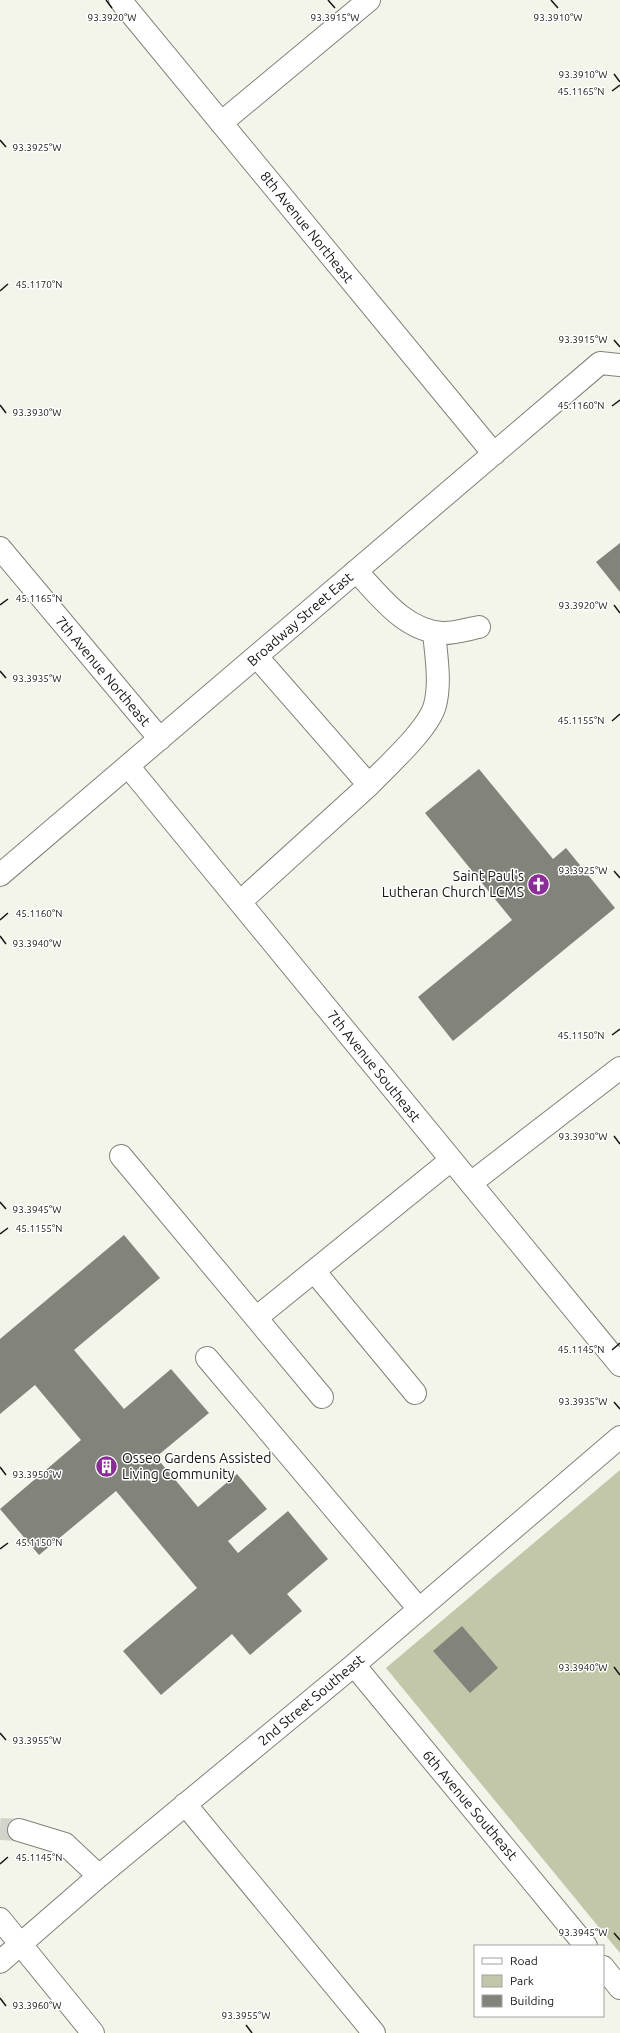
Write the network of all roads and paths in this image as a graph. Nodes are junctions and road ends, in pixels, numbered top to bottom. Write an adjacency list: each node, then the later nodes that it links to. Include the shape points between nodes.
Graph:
1 (120, 0): 3 (street, 8th Avenue Northeast)
2 (369, 0): 3 (street)
3 (221, 123): 5 (street, 8th Avenue Northeast)
4 (610, 364): 5 (street, Broadway Street East)
5 (494, 454): 7 (street, Broadway Street East)
6 (0, 548): 11 (street, 7th Avenue Northeast)
7 (356, 571): 9 (street, via 402,618 421,629); 10 (street, Broadway Street East)
8 (479, 627): 9 (street, via 443,634)
9 (434, 632): 13 (street, via 438,688 435,707 419,733)
10 (257, 657): 11 (street, Broadway Street East); 13 (street)
11 (160, 739): 12 (street, Broadway Street East)
12 (128, 766): 14 (street, Broadway Street East); 15 (street, 7th Avenue Southeast)
13 (369, 785): 15 (street)
14 (0, 875)
15 (240, 902): 18 (street, 7th Avenue Southeast)
16 (620, 1068): 19 (street)
17 (121, 1156): 21 (street)
18 (451, 1160): 19 (street, 7th Avenue Southeast); 20 (street)
19 (471, 1183): 23 (street, 7th Avenue Southeast)
20 (314, 1271): 21 (street); 24 (street)
21 (256, 1318): 25 (street)
22 (207, 1358): 27 (street)
23 (620, 1366)
24 (415, 1394)
25 (322, 1398)
26 (620, 1437): 27 (street, 2nd Street Southeast)
27 (419, 1609): 28 (street, 2nd Street Southeast)
28 (354, 1665): 29 (street, 2nd Street Southeast); 34 (street, 6th Avenue Southeast)
29 (185, 1804): 31 (street, 2nd Street Southeast); 39 (street)
30 (19, 1830): 31 (street, via 65,1844)
31 (99, 1876): 33 (street, 2nd Street Southeast)
32 (0, 1919): 33 (street)
33 (21, 1945): 35 (street, 2nd Street Southeast); 38 (street)
34 (585, 1945)
35 (0, 1962)
36 (604, 1968): 37 (street)
37 (620, 1988)
38 (93, 2033)
39 (374, 2033)

